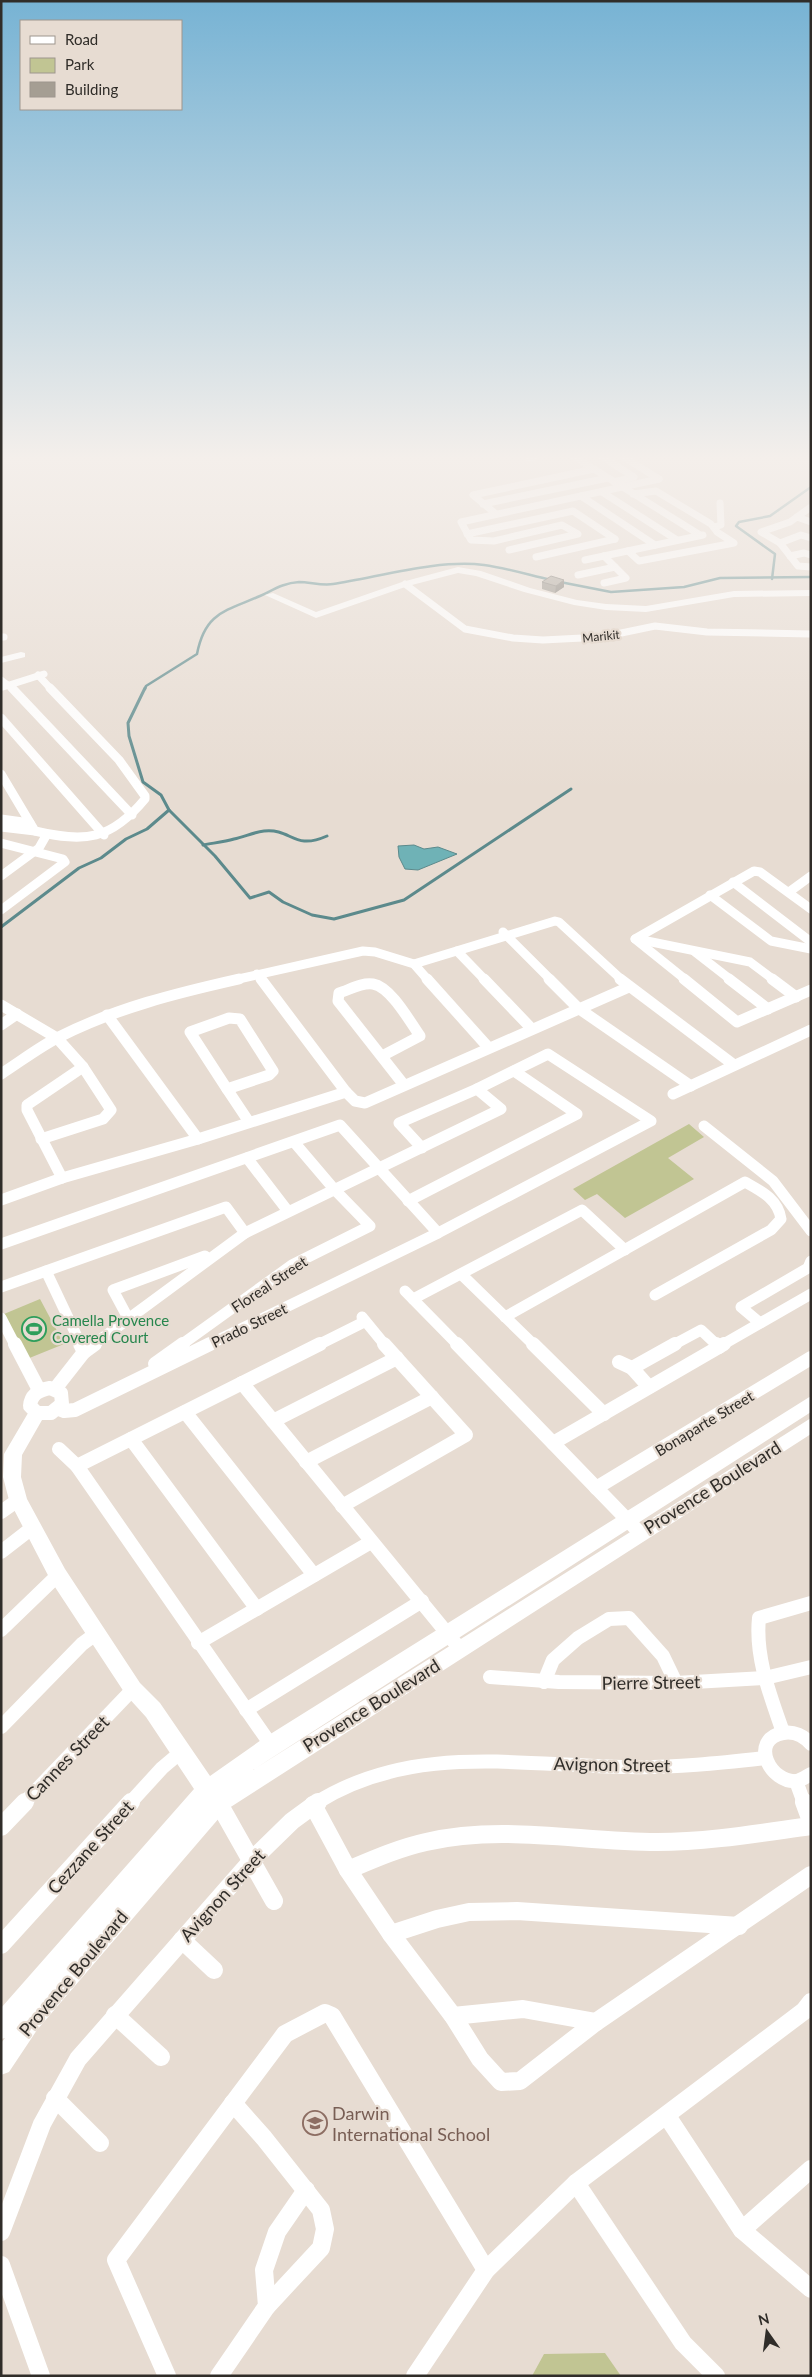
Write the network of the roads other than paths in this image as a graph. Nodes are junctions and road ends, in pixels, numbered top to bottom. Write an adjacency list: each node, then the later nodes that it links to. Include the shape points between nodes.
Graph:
1 (615, 567): 2 (street); 3 (street, via 626,579)
2 (578, 575)
3 (604, 583)
4 (405, 584): 5 (street, via 468,570 577,603 646,609 734,594); 6 (street, via 316,614); 7 (street, Marikit, via 465,629 513,638 602,638 655,626 707,632)
5 (811, 593)
6 (270, 595)
7 (811, 634)
8 (21, 655): 9 (street)
9 (1, 660)
10 (3, 681): 13 (street); 13 (street, via 41,674 119,760 145,796)
11 (1, 718): 18 (street)
12 (2, 777): 16 (street)
13 (132, 815): 18 (street)
14 (1, 819): 16 (street)
15 (1, 827): 16 (street)
16 (33, 827): 17 (street)
17 (47, 834): 18 (street, via 86,839); 20 (street)
18 (104, 835)
19 (1, 843): 20 (street)
20 (34, 852): 21 (street); 27 (street, via 65,862)
21 (1, 876)
22 (811, 876): 24 (street)
23 (733, 882): 24 (street, via 757,871); 25 (street); 30 (street)
24 (789, 892): 26 (street)
25 (710, 895): 29 (street); 31 (street, via 770,941)
26 (811, 909)
27 (1, 910)
28 (505, 934): 32 (street); 36 (street, via 559,922); 40 (street)
29 (635, 938): 33 (street); 41 (street, via 735,1021 740,1022)
30 (811, 942)
31 (811, 949)
32 (457, 951): 34 (street); 45 (street)
33 (694, 951): 38 (street, via 750,962); 41 (street)
34 (414, 964): 35 (street, via 363,951); 48 (street)
35 (256, 974): 43 (street, via 177,993); 58 (street)
36 (628, 986): 40 (street); 50 (street)
37 (811, 990): 38 (street)
38 (796, 997): 41 (street)
39 (1, 1005): 42 (street)
40 (578, 1008): 45 (street); 55 (street)
41 (768, 1009)
42 (17, 1014): 44 (street); 47 (street)
43 (107, 1015): 47 (street); 63 (street)
44 (1, 1025)
45 (531, 1028): 48 (street)
46 (810, 1032): 50 (street)
47 (57, 1038): 51 (street); 53 (street)
48 (488, 1047): 54 (street)
49 (382, 1056): 49 (street, via 338,1001 339,993 372,984 378,986 392,998 420,1036); 54 (street)
50 (734, 1066): 55 (street)
51 (83, 1067): 62 (street, via 27,1105); 62 (street, via 111,1110 109,1115)
52 (514, 1071): 57 (street); 71 (street, via 577,1114); 75 (street, via 548,1054 651,1121)
53 (1, 1074)
54 (404, 1085): 58 (street, via 365,1102 355,1101)
55 (691, 1086): 59 (street)
56 (227, 1089): 56 (street, via 190,1032 229,1018 240,1019 273,1071); 60 (street)
57 (477, 1089): 65 (street, via 500,1109); 65 (street, via 399,1123)
58 (346, 1092): 60 (street)
59 (673, 1094)
60 (249, 1122): 63 (street)
61 (704, 1126): 73 (street, via 773,1181)
62 (41, 1139): 68 (street)
63 (198, 1139): 68 (street)
64 (294, 1142): 66 (street); 67 (street, via 340,1125); 69 (street)
65 (422, 1148): 67 (street)
66 (247, 1158): 72 (street); 76 (street)
67 (379, 1169): 69 (street); 71 (street)
68 (62, 1178): 70 (street)
69 (334, 1189): 72 (street); 95 (street, Floreal Street, via 370,1226 292,1265)
70 (3, 1196)
71 (408, 1201): 75 (street)
72 (287, 1210): 74 (street)
73 (811, 1231)
74 (245, 1233): 78 (street); 80 (street, via 226,1207)
75 (438, 1233): 95 (street, Prado Street)
76 (1, 1244)
77 (625, 1250): 81 (street, via 582,1210); 84 (street, via 745,1182 778,1206 781,1219 771,1230); 85 (street)
78 (216, 1252): 87 (street); 87 (street, via 113,1290)
79 (810, 1266): 88 (street, via 736,1303)
80 (46, 1271): 82 (street); 90 (street)
81 (461, 1274): 85 (street); 109 (street, via 409,1295)
82 (1, 1286)
83 (811, 1294): 88 (street)
84 (655, 1295)
85 (505, 1317): 105 (street)
86 (1, 1318): 99 (street)
87 (128, 1318): 90 (street)
88 (760, 1323): 89 (street)
89 (719, 1347): 94 (street, via 701,1330); 97 (street)
90 (84, 1352): 98 (street)
91 (397, 1358): 96 (street, via 363,1318); 100 (street); 106 (street)
92 (811, 1358): 114 (street, Bonaparte Street)
93 (619, 1362): 94 (street)
94 (632, 1368): 97 (street)
95 (132, 1382): 102 (street, Prado Street, via 75,1410)
96 (242, 1383): 103 (street); 106 (street)
97 (650, 1387): 105 (street)
98 (55, 1389): 99 (street); 102 (street, via 60,1391 63,1399)
99 (39, 1390): 104 (street, via 30,1402)
100 (432, 1397): 112 (street); 116 (street, via 466,1435)
101 (811, 1404): 118 (street, Provence Boulevard)
102 (59, 1409): 104 (street, via 48,1414)
103 (185, 1412): 108 (street); 123 (street)
104 (37, 1413): 111 (street)
105 (604, 1414): 109 (street)
106 (273, 1421): 112 (street)
107 (811, 1425): 118 (street, Provence Boulevard)
108 (131, 1439): 113 (street); 126 (street)
109 (553, 1443): 114 (street)
110 (59, 1449): 113 (street)
111 (7, 1454): 115 (street)
112 (306, 1462): 116 (street)
113 (77, 1466): 130 (street)
114 (596, 1488): 118 (street)
115 (18, 1500): 117 (street); 119 (street)
116 (342, 1506): 120 (street)
117 (1, 1512)
118 (633, 1526): 129 (street, Provence Boulevard); 131 (street, Provence Boulevard)
119 (32, 1528): 121 (street); 122 (street)
120 (371, 1542): 123 (street); 124 (street)
121 (1, 1552)
122 (58, 1575): 127 (street); 128 (street)
123 (314, 1575): 126 (street)
124 (422, 1601): 129 (street); 138 (street)
125 (811, 1603): 134 (street, via 759,1618 756,1628)
126 (257, 1609): 130 (street)
127 (1, 1630)
128 (97, 1633): 137 (street); 139 (street, via 82,1644)
129 (446, 1633): 131 (street); 142 (street, Provence Boulevard)
130 (198, 1643): 138 (street)
131 (460, 1649): 147 (street, Provence Boulevard)
132 (811, 1667): 134 (street, Pierre Street)
133 (490, 1677): 135 (street, Pierre Street)
134 (765, 1678): 136 (street, Pierre Street); 140 (street)
135 (544, 1682): 136 (street, Pierre Street); 136 (street, via 553,1660 578,1638 609,1619 629,1618 663,1656)
136 (676, 1683)
137 (133, 1689): 143 (street, via 153,1710); 151 (street, Cannes Street)
138 (246, 1710): 142 (street)
139 (1, 1727)
140 (783, 1732): 141 (street, via 800,1735); 144 (street, via 769,1738 764,1748)
141 (811, 1744)
142 (271, 1745): 147 (street, Provence Boulevard)
143 (181, 1752): 147 (street); 159 (street, Cezzane Street, via 162,1768)
144 (765, 1758): 146 (street, via 777,1775); 148 (street, Avignon Street, via 702,1765 612,1767 519,1761 430,1764 379,1777)
145 (811, 1774): 146 (street)
146 (796, 1781): 149 (street)
147 (213, 1796): 152 (street); 165 (street, Provence Boulevard, via 25,1997); 167 (street, Provence Boulevard, via 29,2022)
148 (313, 1805): 152 (street, Avignon Street); 153 (street)
149 (811, 1821)
150 (811, 1826): 153 (street, via 657,1842 513,1835 444,1839 399,1849)
151 (1, 1828)
152 (249, 1860): 155 (street); 158 (street, Avignon Street)
153 (348, 1870): 157 (street)
154 (811, 1874): 156 (street)
155 (274, 1901)
156 (739, 1926): 157 (street, via 516,1911 469,1912); 164 (street)
157 (391, 1934): 163 (street)
158 (182, 1940): 160 (street); 162 (street, Avignon Street)
159 (1, 1945)
160 (214, 1970)
161 (811, 2002): 170 (street, via 804,2011)
162 (115, 2015): 166 (street); 168 (street, Avignon Street, via 76,2061)
163 (453, 2016): 164 (street, via 523,2009); 164 (street, via 480,2059 501,2082 520,2081)
164 (596, 2022)
165 (1, 2028)
166 (161, 2057)
167 (1, 2064)
168 (55, 2098): 171 (street); 176 (street, Avignon Street, via 23,2168)
169 (233, 2103): 174 (street); 178 (street, via 286,2034 325,2013 332,2016); 182 (street, via 116,2260)
170 (667, 2116): 173 (street); 175 (street)
171 (100, 2143)
172 (811, 2169): 175 (street)
173 (576, 2183): 178 (street); 185 (street, via 683,2343)
174 (306, 2190): 180 (street, via 277,2232 264,2270); 180 (street, via 321,2210 325,2229 321,2248)
175 (742, 2230): 179 (street)
176 (1, 2232)
177 (1, 2265): 181 (street)
178 (486, 2270): 184 (street)
179 (811, 2290)
180 (268, 2306): 183 (street)
181 (41, 2376)
182 (168, 2376)
183 (219, 2376)
184 (415, 2376)
185 (716, 2376)

